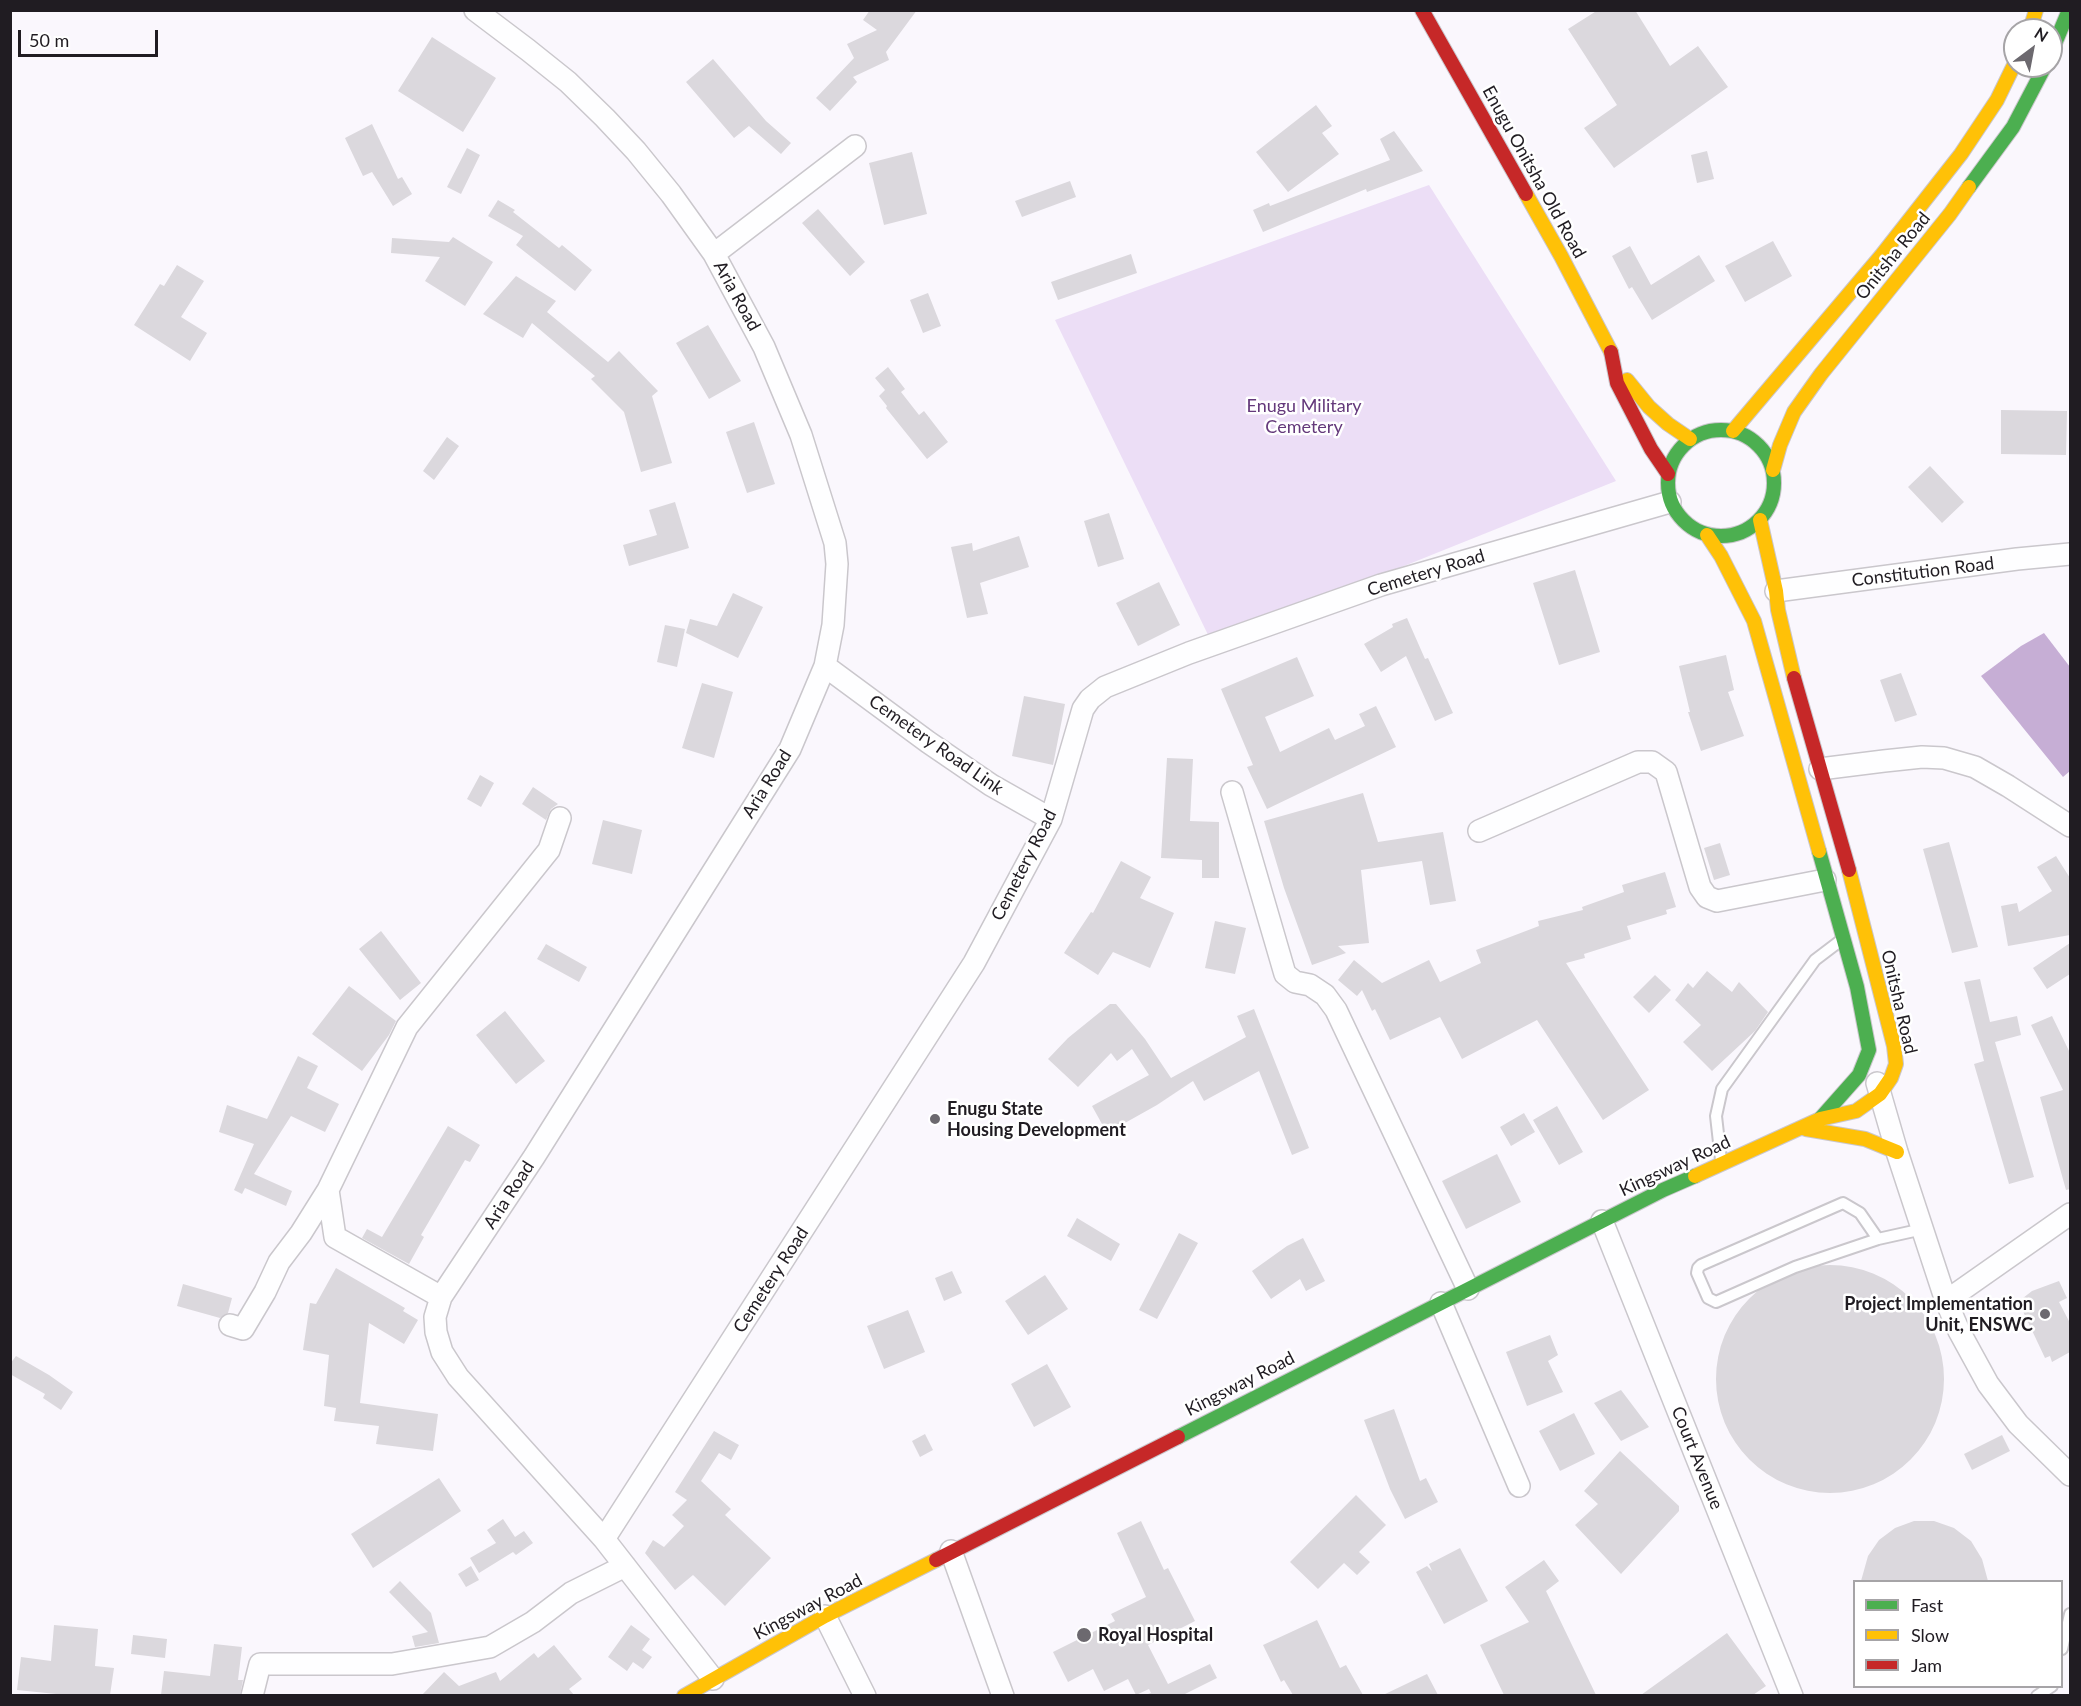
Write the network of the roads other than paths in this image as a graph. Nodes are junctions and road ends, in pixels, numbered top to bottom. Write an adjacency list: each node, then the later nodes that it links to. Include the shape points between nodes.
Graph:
1 (475, 10): 8 (street, Aria Road, via 568,82 605,118 671,194)
2 (1422, 10): 9 (main road, Enugu Onitsha Old Road)
3 (2069, 10): 4 (main road)
4 (2063, 24)
5 (2008, 78): 10 (main road, Onitsha Road, via 1961,154 1881,256)
6 (2038, 78): 12 (main road, Onitsha Road, via 2013,127 1950,214 1794,412)
7 (855, 146): 8 (street)
8 (714, 254): 19 (street, Aria Road, via 769,358 801,435 835,543 833,625)
9 (1611, 352): 11 (main road, via 1649,407); 13 (main road, via 1617,383)
10 (1733, 431): 11 (main road, via 1718,429); 12 (main road, via 1758,445)
11 (1690, 439): 13 (main road, via 1679,448)
12 (1773, 470): 15 (main road, via 1770,506)
13 (1668, 474): 14 (main road)
14 (1670, 501): 16 (main road, via 1681,519); 23 (street, Cemetery Road, via 1381,585 1105,687 1083,710)
15 (1760, 520): 16 (main road, via 1736,535); 18 (main road, Onitsha Road)
16 (1707, 535): 26 (main road, via 1749,608)
17 (2070, 554): 18 (street, Constitution Road)
18 (1776, 591): 20 (main road, Onitsha Road)
19 (825, 666): 23 (street, Cemetery Road Link, via 937,748); 40 (street, Aria Road, via 790,749)
20 (1820, 769): 24 (street, via 1944,758 1975,768); 29 (main road, Onitsha Road, via 1894,1046 1896,1064)
21 (1232, 792): 39 (street, via 1285,974 1325,995 1336,1010)
22 (560, 818): 34 (street, via 549,850 407,1027)
23 (1051, 819): 46 (street, Cemetery Road, via 974,963)
24 (2070, 826)
25 (1479, 831): 26 (street, via 1638,762 1652,762 1666,772 1700,887 1707,897 1717,901)
26 (1825, 880): 27 (main road)
27 (1843, 939): 28 (main road); 33 (lane, via 1815,960 1722,1089 1716,1116)
28 (1869, 1050): 29 (street); 30 (main road, via 1859,1076)
29 (1880, 1094): 30 (main road, Onitsha Road, via 1856,1111); 32 (street)
30 (1820, 1119): 31 (main road, Kingsway Road)
31 (1801, 1129): 32 (main road, via 1865,1139); 33 (main road, Kingsway Road)
32 (1897, 1152): 37 (street)
33 (1721, 1163): 36 (main road, Kingsway Road)
34 (328, 1190): 40 (street, via 335,1237); 43 (street, via 279,1262 243,1329)
35 (2070, 1214): 41 (street)
36 (1602, 1221): 39 (main road, Kingsway Road); 57 (street, Court Avenue)
37 (1923, 1229): 38 (lane); 41 (street)
38 (1878, 1239): 38 (lane, via 1794,1267 1716,1302 1708,1298 1697,1273 1701,1265 1843,1203 1860,1213)
39 (1468, 1289): 42 (main road, Kingsway Road)
40 (441, 1297): 46 (street, Aria Road, via 435,1317 436,1332 442,1352 458,1377)
41 (1946, 1301): 44 (street, via 1973,1358 2001,1403)
42 (1441, 1303): 45 (street); 47 (main road, Kingsway Road)
43 (230, 1325)
44 (2070, 1475)
45 (1519, 1485)
46 (604, 1539): 48 (street, Aria Road)
47 (951, 1551): 50 (main road, Kingsway Road); 56 (street)
48 (625, 1566): 52 (street, Aria Road); 53 (street, via 571,1593 490,1647 392,1664 260,1664)
49 (2070, 1614): 51 (lane)
50 (825, 1616): 52 (main road, Kingsway Road); 55 (street)
51 (2063, 1641)
52 (713, 1679): 54 (main road, Kingsway Road)
53 (252, 1695)
54 (684, 1695)
55 (865, 1695)
56 (1004, 1695)
57 (1792, 1695)

